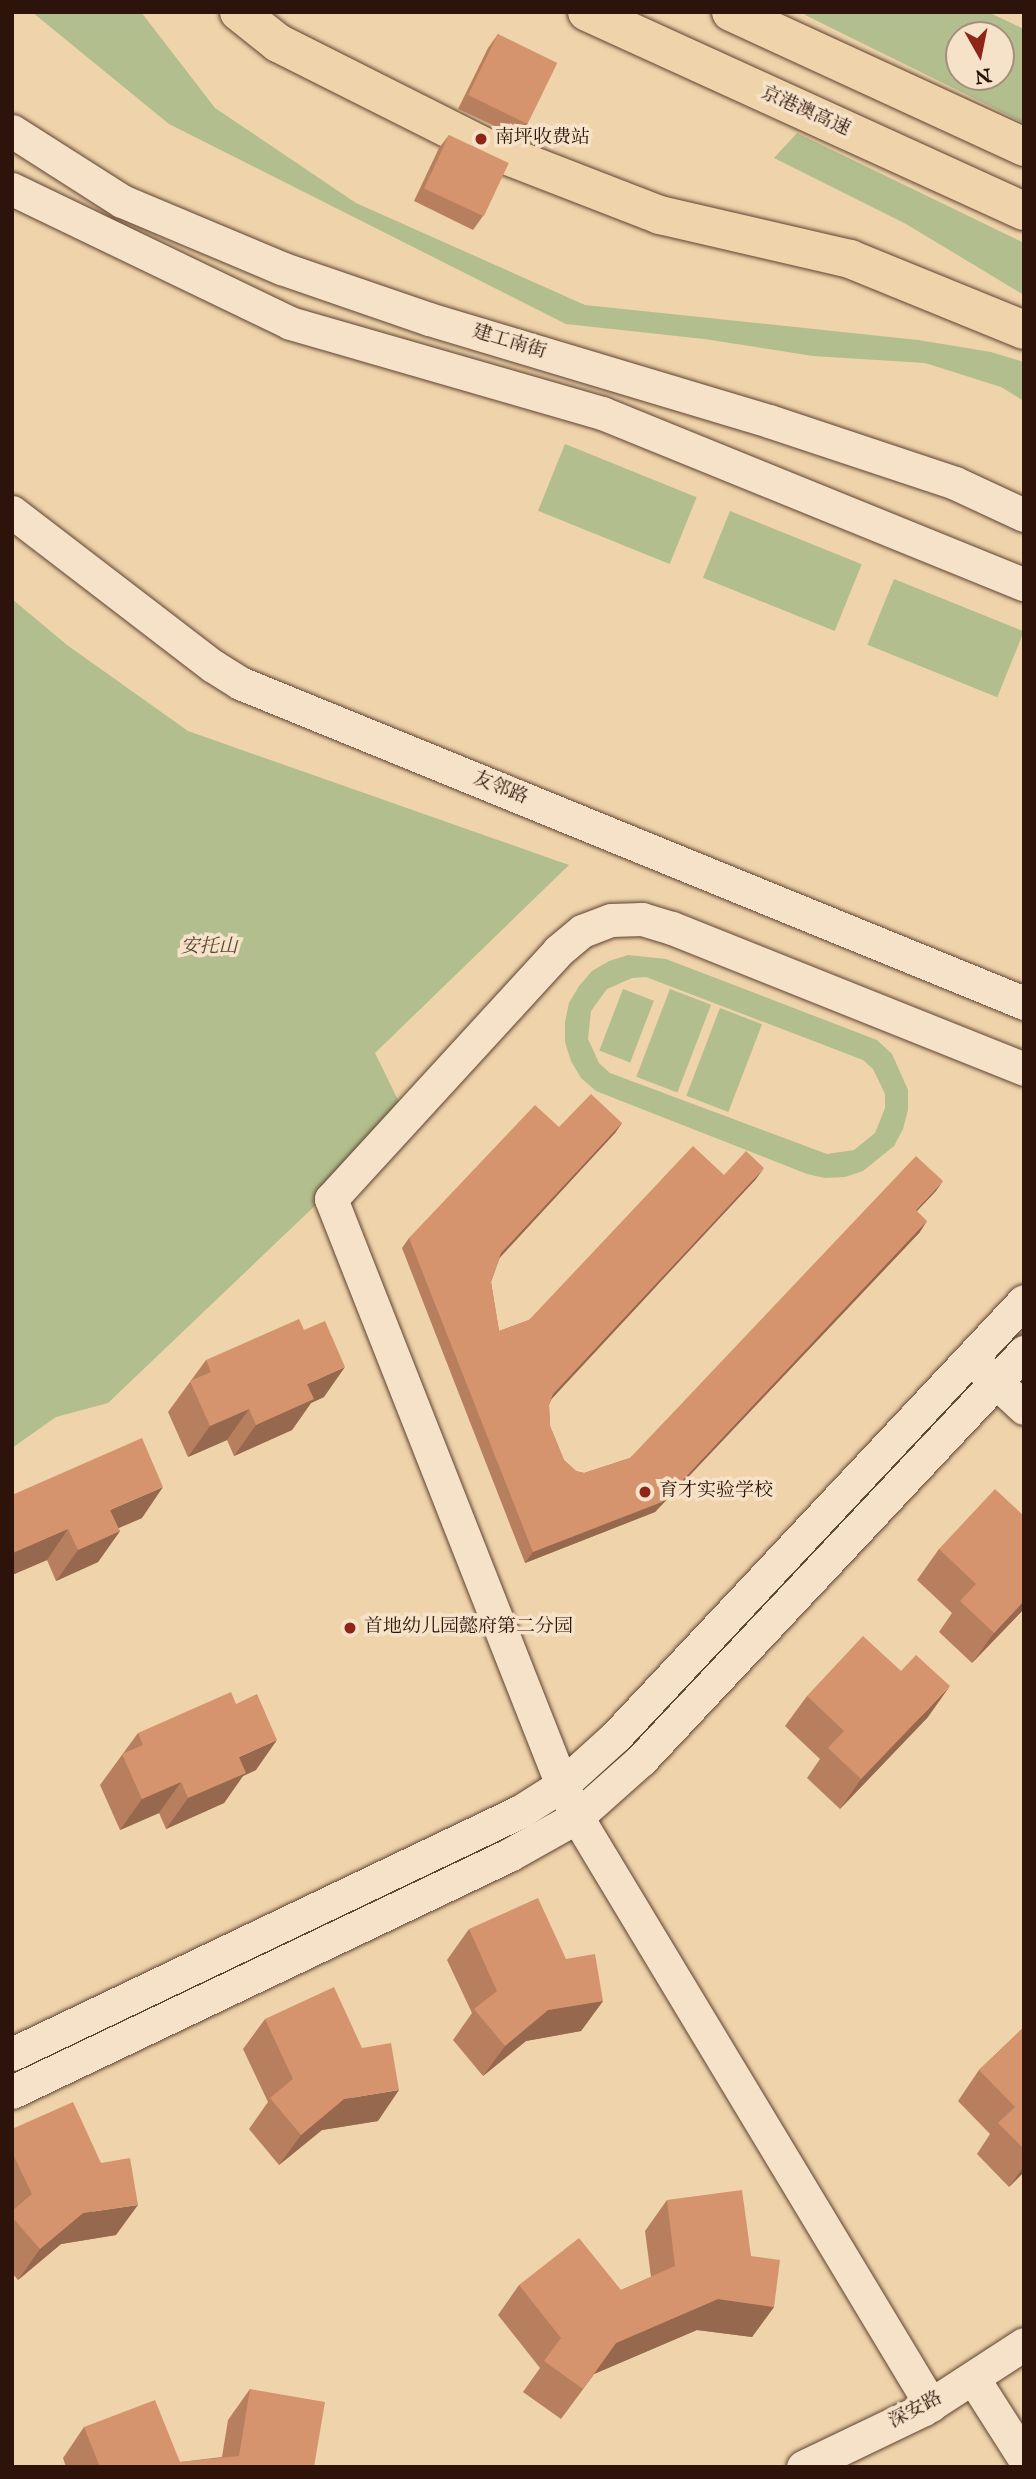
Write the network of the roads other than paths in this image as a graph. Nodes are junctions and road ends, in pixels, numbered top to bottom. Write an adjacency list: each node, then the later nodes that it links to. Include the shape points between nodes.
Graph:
1 (239, 12): 8 (highway, via 278,43 487,148 660,215 850,260)
2 (587, 12): 7 (highway, 京港澳高速)
3 (731, 12): 5 (highway)
4 (12, 131): 10 (street, 建工南街, via 121,201 281,268 429,319 769,421 956,483)
5 (1024, 147)
6 (12, 190): 11 (street, via 281,319 602,413)
7 (1024, 211)
8 (1024, 330)
9 (12, 512): 12 (street, 友邻路, via 240,683)
10 (1024, 515)
11 (1024, 584)
12 (1024, 1003)
13 (1024, 1069): 19 (street, via 672,928 642,919 611,920 582,931 558,951 331,1199)
14 (1024, 1301): 16 (street)
15 (1024, 1352): 17 (street)
16 (970, 1358): 17 (street); 19 (street, via 602,1751)
17 (996, 1382): 18 (street); 20 (street, via 641,1760)
18 (1024, 1408)
19 (562, 1785): 20 (street); 21 (street, via 521,1811)
20 (578, 1817): 22 (street, via 509,1855); 25 (street)
21 (12, 2054)
22 (12, 2092)
23 (1024, 2344): 24 (street, 深安路)
24 (973, 2378): 25 (street, 深安路); 26 (street)
25 (931, 2405): 27 (street, 深安路)
26 (1024, 2458)
27 (803, 2467)

